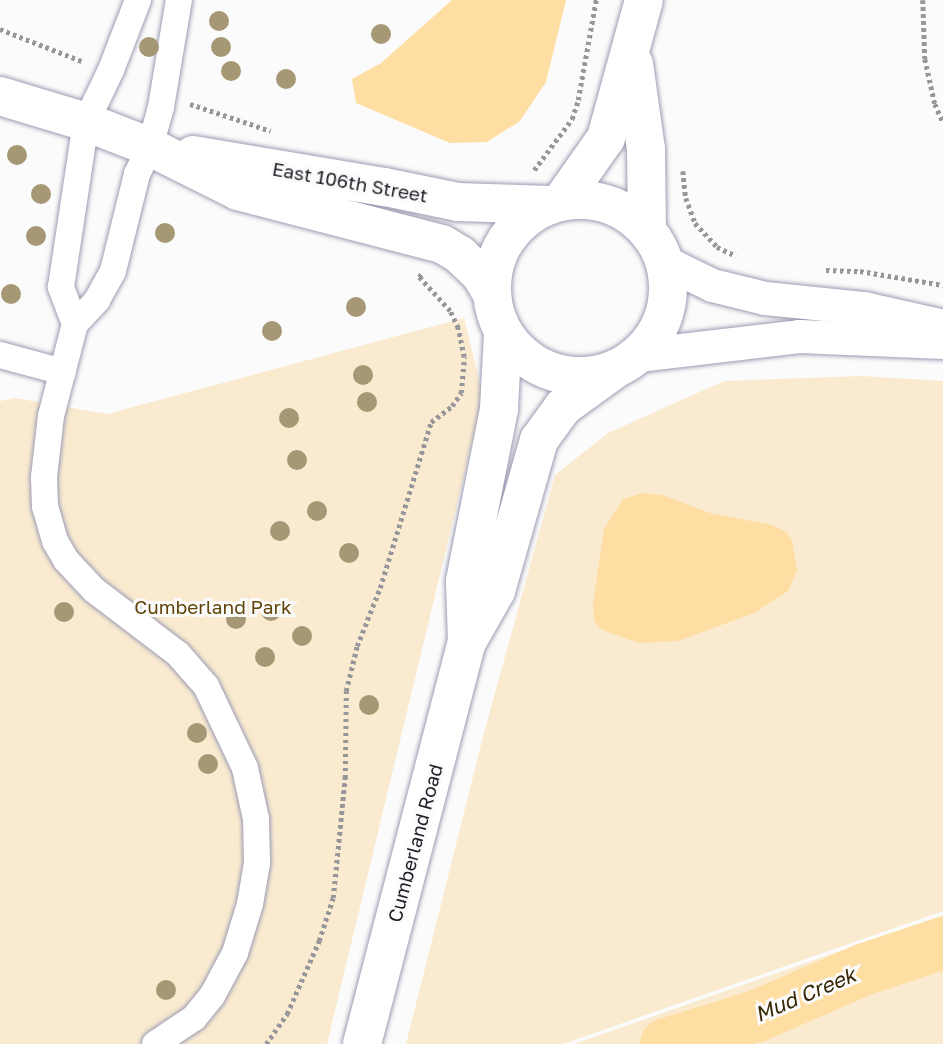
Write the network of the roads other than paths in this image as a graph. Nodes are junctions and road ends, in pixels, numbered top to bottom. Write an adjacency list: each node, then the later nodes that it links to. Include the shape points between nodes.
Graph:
1 (138, 0): 6 (street)
2 (179, 0): 7 (street)
3 (644, 0): 4 (main road)
4 (632, 48): 8 (main road, via 606,138); 9 (main road)
5 (0, 96): 6 (main road, East 106th Street)
6 (86, 122): 7 (main road, East 106th Street); 11 (street, via 61,287)
7 (150, 147): 8 (main road, East 106th Street, via 458,202); 10 (main road, East 106th Street, via 238,191 442,244 480,274); 11 (street, via 138,174 113,271 97,300)
8 (556, 204): 9 (main road, via 584,200 607,204 629,215); 10 (main road, via 518,225 506,240 492,275)
9 (655, 245): 12 (street, via 712,285 765,298 864,308); 16 (main road, via 669,290 665,314 654,337)
10 (492, 294): 13 (main road)
11 (75, 324): 17 (street)
12 (943, 326)
13 (503, 332): 16 (main road, via 519,352 540,367 564,375 589,376); 18 (main road, Cumberland Road, via 499,409 465,580)
14 (943, 342): 16 (street, via 799,336)
15 (0, 355): 17 (street)
16 (626, 363): 18 (main road, Cumberland Road, via 564,407 539,440 496,591)
17 (63, 372): 19 (street, via 51,416 44,477 45,507 55,541 94,590 178,653 206,686 245,768 256,820 257,863 235,953 212,996 194,1017)
18 (467, 642): 20 (main road, Cumberland Road)
19 (155, 1044)
20 (362, 1044)

